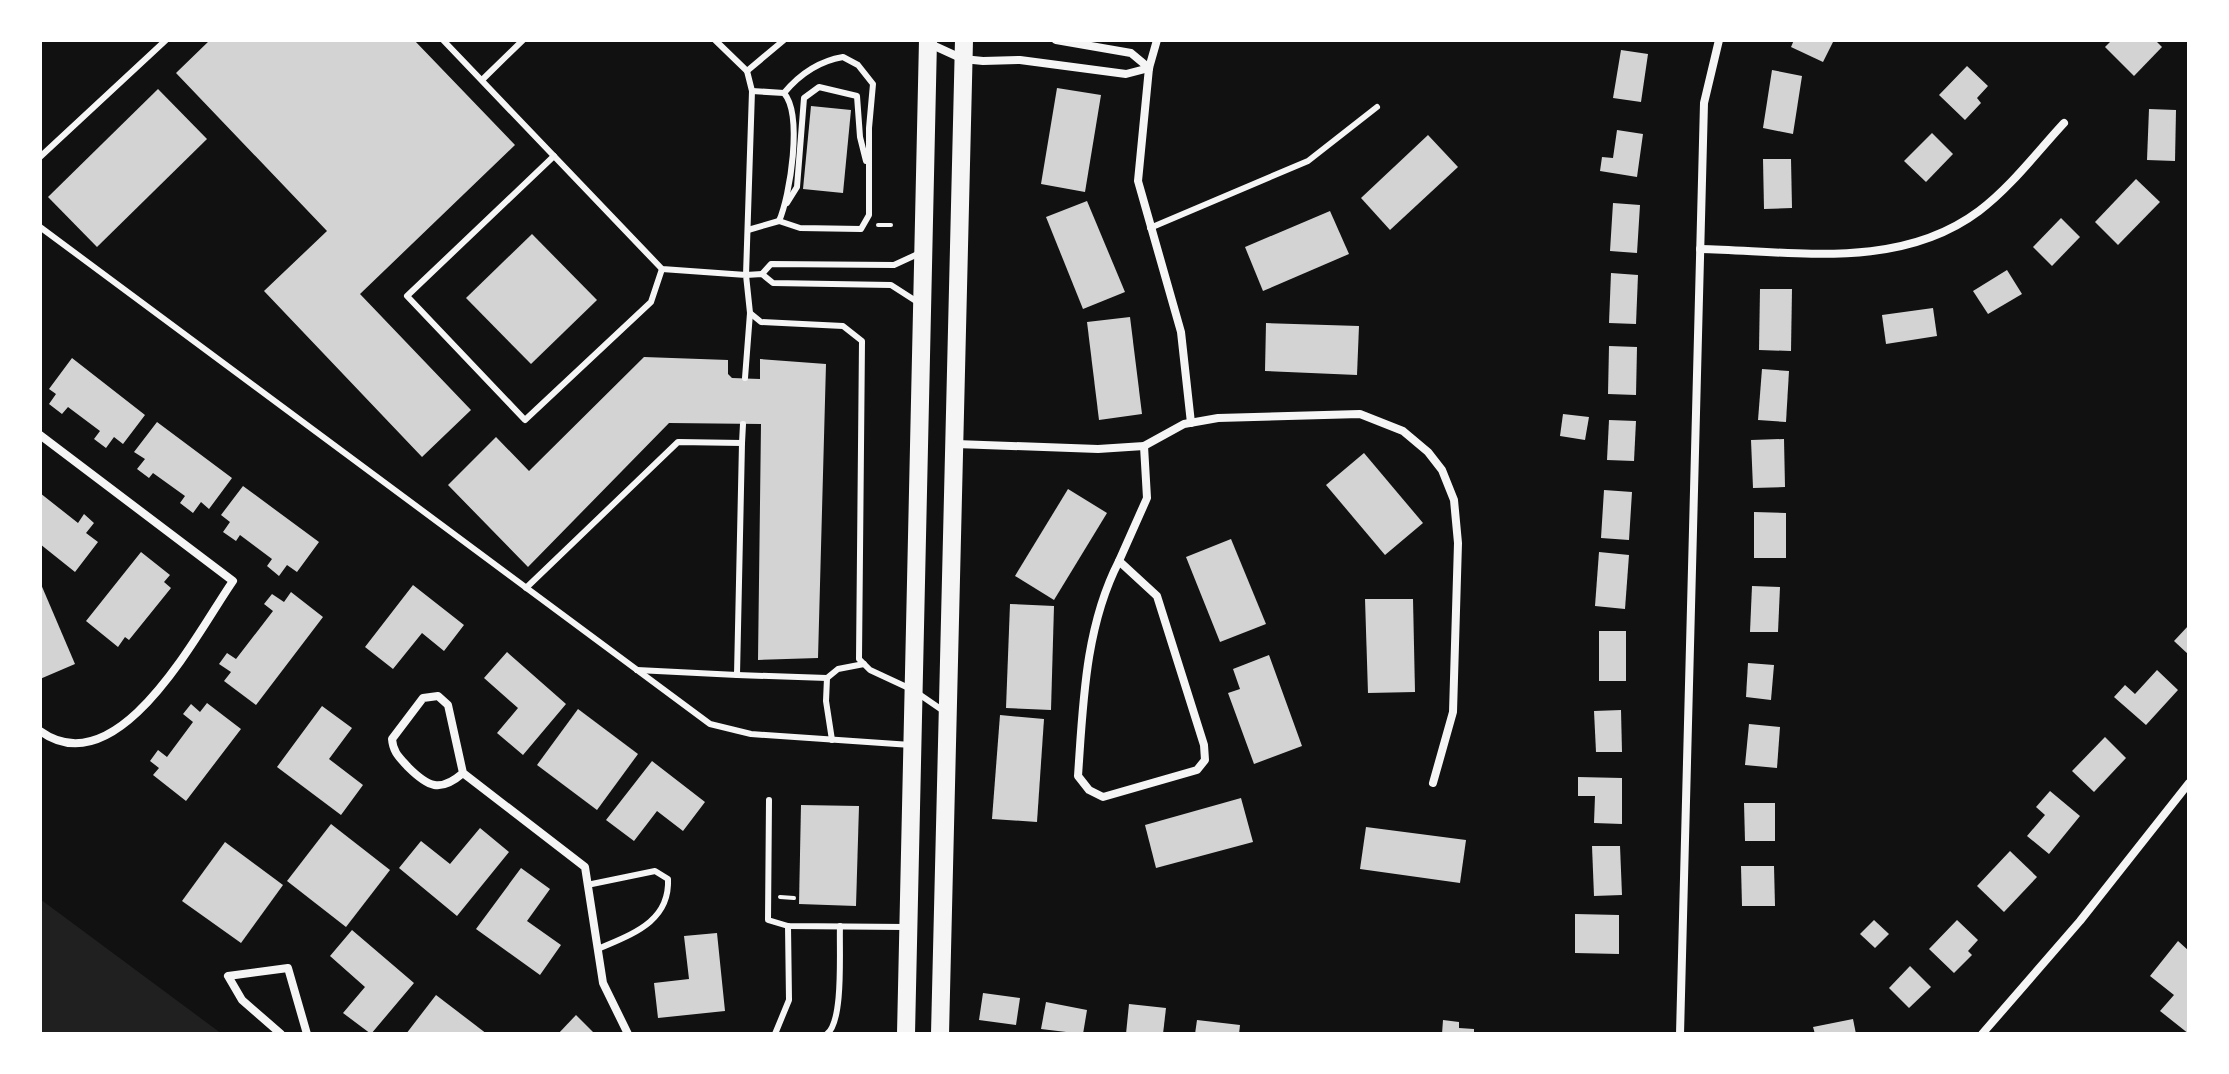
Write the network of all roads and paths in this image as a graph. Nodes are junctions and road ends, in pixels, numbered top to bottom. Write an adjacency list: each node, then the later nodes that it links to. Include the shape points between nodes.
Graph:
1 (166, 40): 19 (lane)
2 (443, 40): 13 (lane)
3 (523, 40): 13 (lane)
4 (715, 40): 12 (lane)
5 (784, 40): 12 (lane)
6 (1056, 40): 11 (street, via 1131,53)
7 (1157, 40): 11 (street)
8 (1719, 40): 26 (street, via 1704,103)
9 (928, 42): 10 (street); 27 (main road)
10 (963, 49): 11 (street, via 1126,74); 38 (main road)
11 (1149, 68): 24 (street, via 1138,181)
12 (747, 71): 14 (lane)
13 (482, 80): 18 (lane)
14 (752, 91): 15 (lane); 25 (lane)
15 (784, 93): 20 (lane, via 828,59 843,57 858,65 873,84); 21 (lane, via 792,114)
16 (1377, 107): 24 (lane, via 1308,161)
17 (2064, 123): 26 (street, via 1981,210 1924,242 1876,253)
18 (554, 156): 28 (lane); 28 (lane, via 407,296 525,420 651,302)
19 (40, 157)
20 (869, 172): 21 (lane, via 857,96 819,87 804,98 797,187); 22 (lane, via 869,215 861,229 800,228)
21 (787, 203): 22 (lane)
22 (779, 221): 25 (lane)
23 (40, 227): 41 (lane)
24 (1150, 228): 34 (street, via 1181,332)
25 (748, 230): 30 (lane)
26 (1700, 249): 67 (street)
27 (923, 252): 29 (lane, via 894,265 771,264); 31 (main road)
28 (662, 269): 30 (lane)
29 (762, 274): 30 (lane); 31 (lane, via 773,283 891,285)
30 (746, 275): 32 (lane)
31 (922, 304): 46 (main road)
32 (750, 313): 33 (lane); 42 (lane, via 761,322 843,326 862,341 859,659)
33 (745, 378)
34 (1191, 423): 39 (street); 52 (street, via 1360,414 1403,431 1442,470 1454,500 1457,589 1453,712)
35 (743, 424): 37 (lane)
36 (40, 435): 48 (street, via 233,581 144,710 120,730 68,742)
37 (742, 443): 41 (lane, via 678,442); 44 (lane)
38 (953, 444): 39 (street); 47 (main road)
39 (1144, 446): 40 (street, via 1147,498)
40 (1119, 561): 40 (street, via 1101,600 1084,688 1078,776 1103,797 1197,770 1205,760 1157,596)
41 (526, 588): 43 (lane)
42 (864, 664): 45 (lane, via 838,669); 46 (lane)
43 (637, 670): 44 (lane); 49 (lane, via 710,724 751,734)
44 (737, 675): 45 (lane)
45 (827, 678): 49 (lane)
46 (913, 690): 47 (lane); 50 (main road)
47 (948, 714): 66 (main road)
48 (40, 731)
49 (832, 740): 50 (lane)
50 (912, 746): 58 (main road)
51 (463, 773): 51 (street, via 448,705 438,696 423,698 392,739 393,751 425,785 437,788); 55 (street, via 585,867)
52 (1433, 783)
53 (2189, 783): 68 (street)
54 (769, 800): 56 (lane, via 768,920)
55 (587, 885): 59 (street); 59 (lane, via 655,871 668,879 669,897 654,919)
56 (788, 926): 57 (lane); 63 (lane, via 789,1000)
57 (840, 926): 58 (lane); 64 (lane, via 837,1014)
58 (908, 927): 65 (main road)
59 (598, 949): 62 (street, via 603,983)
60 (281, 1034): 61 (street, via 242,1000 228,976 288,968)
61 (307, 1034)
62 (628, 1034)
63 (775, 1034)
64 (827, 1034)
65 (906, 1034)
66 (940, 1034)
67 (1680, 1034)
68 (1982, 1034)

